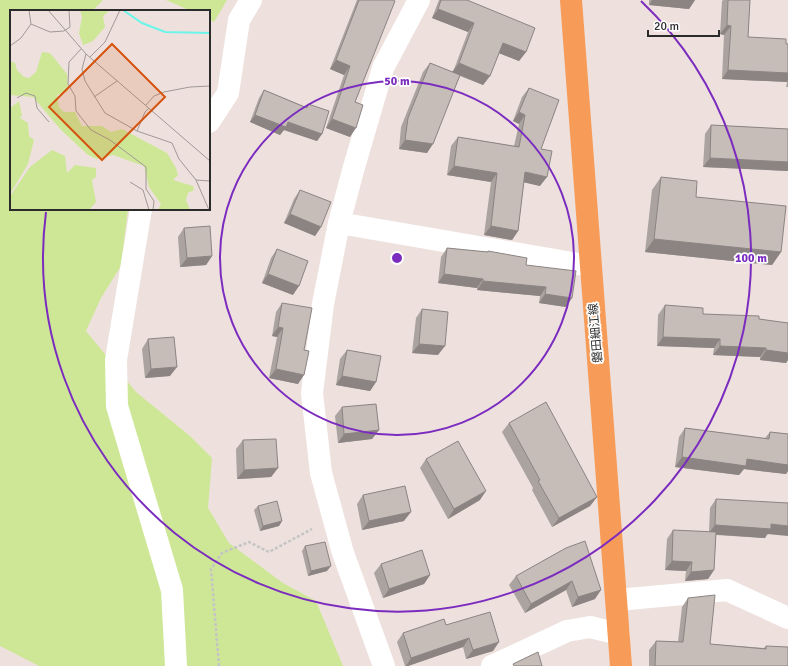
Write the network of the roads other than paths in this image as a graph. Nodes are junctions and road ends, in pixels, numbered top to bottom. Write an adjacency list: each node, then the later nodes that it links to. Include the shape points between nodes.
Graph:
1 (251, 0): 4 (street, via 239,20 228,93)
2 (419, 0): 6 (street, via 383,68)
3 (571, 0): 7 (main road, 磐田細江線)
4 (210, 120)
5 (141, 210): 11 (street, via 116,360 117,406 172,590)
6 (339, 223): 7 (street); 12 (street, via 323,304 312,394 321,473 343,553)
7 (590, 266): 8 (main road, 磐田細江線)
8 (616, 600): 9 (street, via 727,590); 10 (main road, 磐田細江線)
9 (788, 618)
10 (619, 634): 13 (street, via 590,627 567,631); 14 (main road, 磐田細江線)
11 (176, 666)
12 (384, 666)
13 (492, 666)
14 (621, 666)

